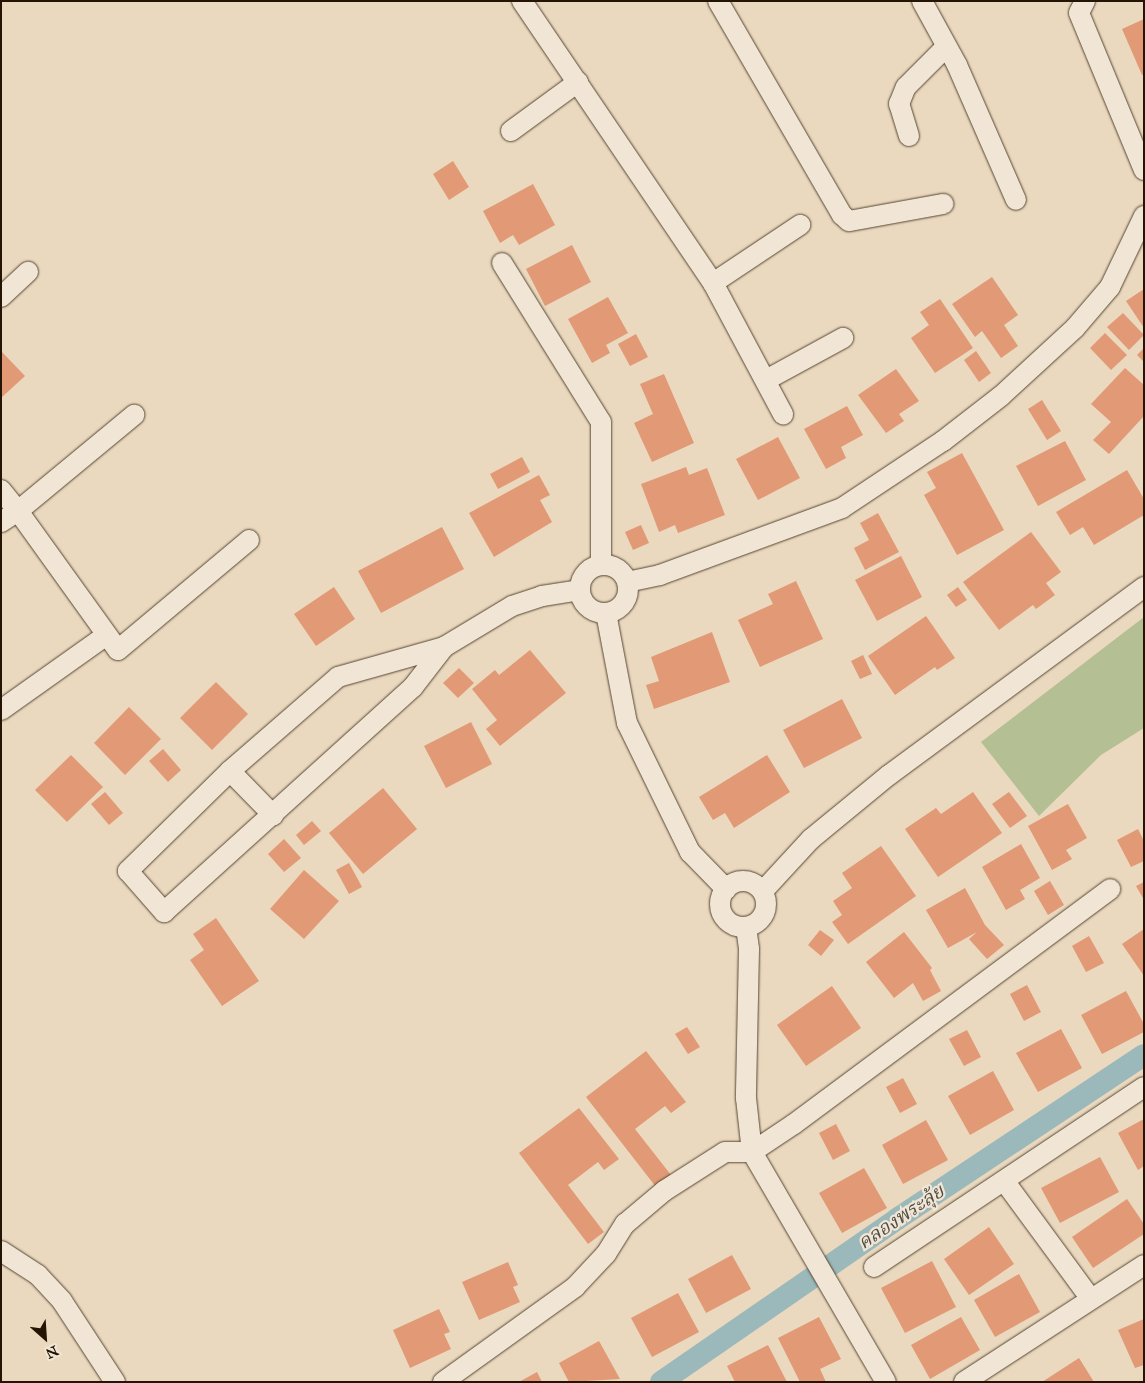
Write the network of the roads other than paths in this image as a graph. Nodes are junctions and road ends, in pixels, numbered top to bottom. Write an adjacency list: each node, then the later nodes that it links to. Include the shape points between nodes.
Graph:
1 (522, 1): 6 (street)
2 (718, 1): 11 (street, via 842,216 849,222)
3 (922, 1): 5 (street)
4 (1086, 1): 9 (street, via 1080,13)
5 (945, 48): 8 (street, via 906,87 898,104); 10 (street, via 957,65 984,122)
6 (578, 82): 7 (street); 16 (street)
7 (510, 131)
8 (909, 136)
9 (1144, 170)
10 (1016, 200)
11 (944, 204)
12 (1144, 216): 26 (street, via 1110,287 1075,328 1001,396 943,441 842,508 660,575)
13 (800, 225): 16 (street)
14 (502, 263): 25 (street, via 601,422)
15 (28, 272): 17 (street)
16 (713, 283): 19 (street)
17 (1, 297)
18 (843, 338): 19 (street)
19 (766, 380): 20 (street)
20 (783, 414)
21 (134, 415): 23 (street)
22 (1, 490): 23 (street)
23 (9, 517): 30 (street)
24 (249, 540): 30 (street, via 118,650)
25 (601, 565): 26 (street, via 620,570); 28 (street, via 584,574)
26 (627, 582): 29 (street, via 624,602)
27 (1144, 587): 37 (street, via 889,775 811,839)
28 (580, 590): 29 (street, via 581,597 591,609); 31 (street, via 542,596 512,606)
29 (606, 613): 35 (street, via 627,722 690,852)
30 (105, 636): 32 (street)
31 (444, 647): 33 (street, via 338,677); 34 (street, via 413,687)
32 (1, 710)
33 (230, 771): 34 (street); 34 (street, via 128,871 164,912)
34 (273, 815)
35 (726, 889): 37 (street, via 744,881); 38 (street, via 721,898 722,913 731,924)
36 (1110, 889): 40 (street)
37 (763, 891): 38 (street, via 764,914)
38 (746, 927): 40 (street, via 749,949 746,1098)
39 (1144, 1087): 41 (street)
40 (752, 1152): 47 (street, via 725,1152 664,1191 626,1224 606,1254 575,1287); 48 (street)
41 (1005, 1182): 44 (street); 45 (street)
42 (1, 1251): 46 (street, via 38,1274 62,1301)
43 (1144, 1265): 45 (street)
44 (874, 1268)
45 (1091, 1299): 49 (street)
46 (115, 1382)
47 (443, 1382)
48 (886, 1382)
49 (964, 1382)

